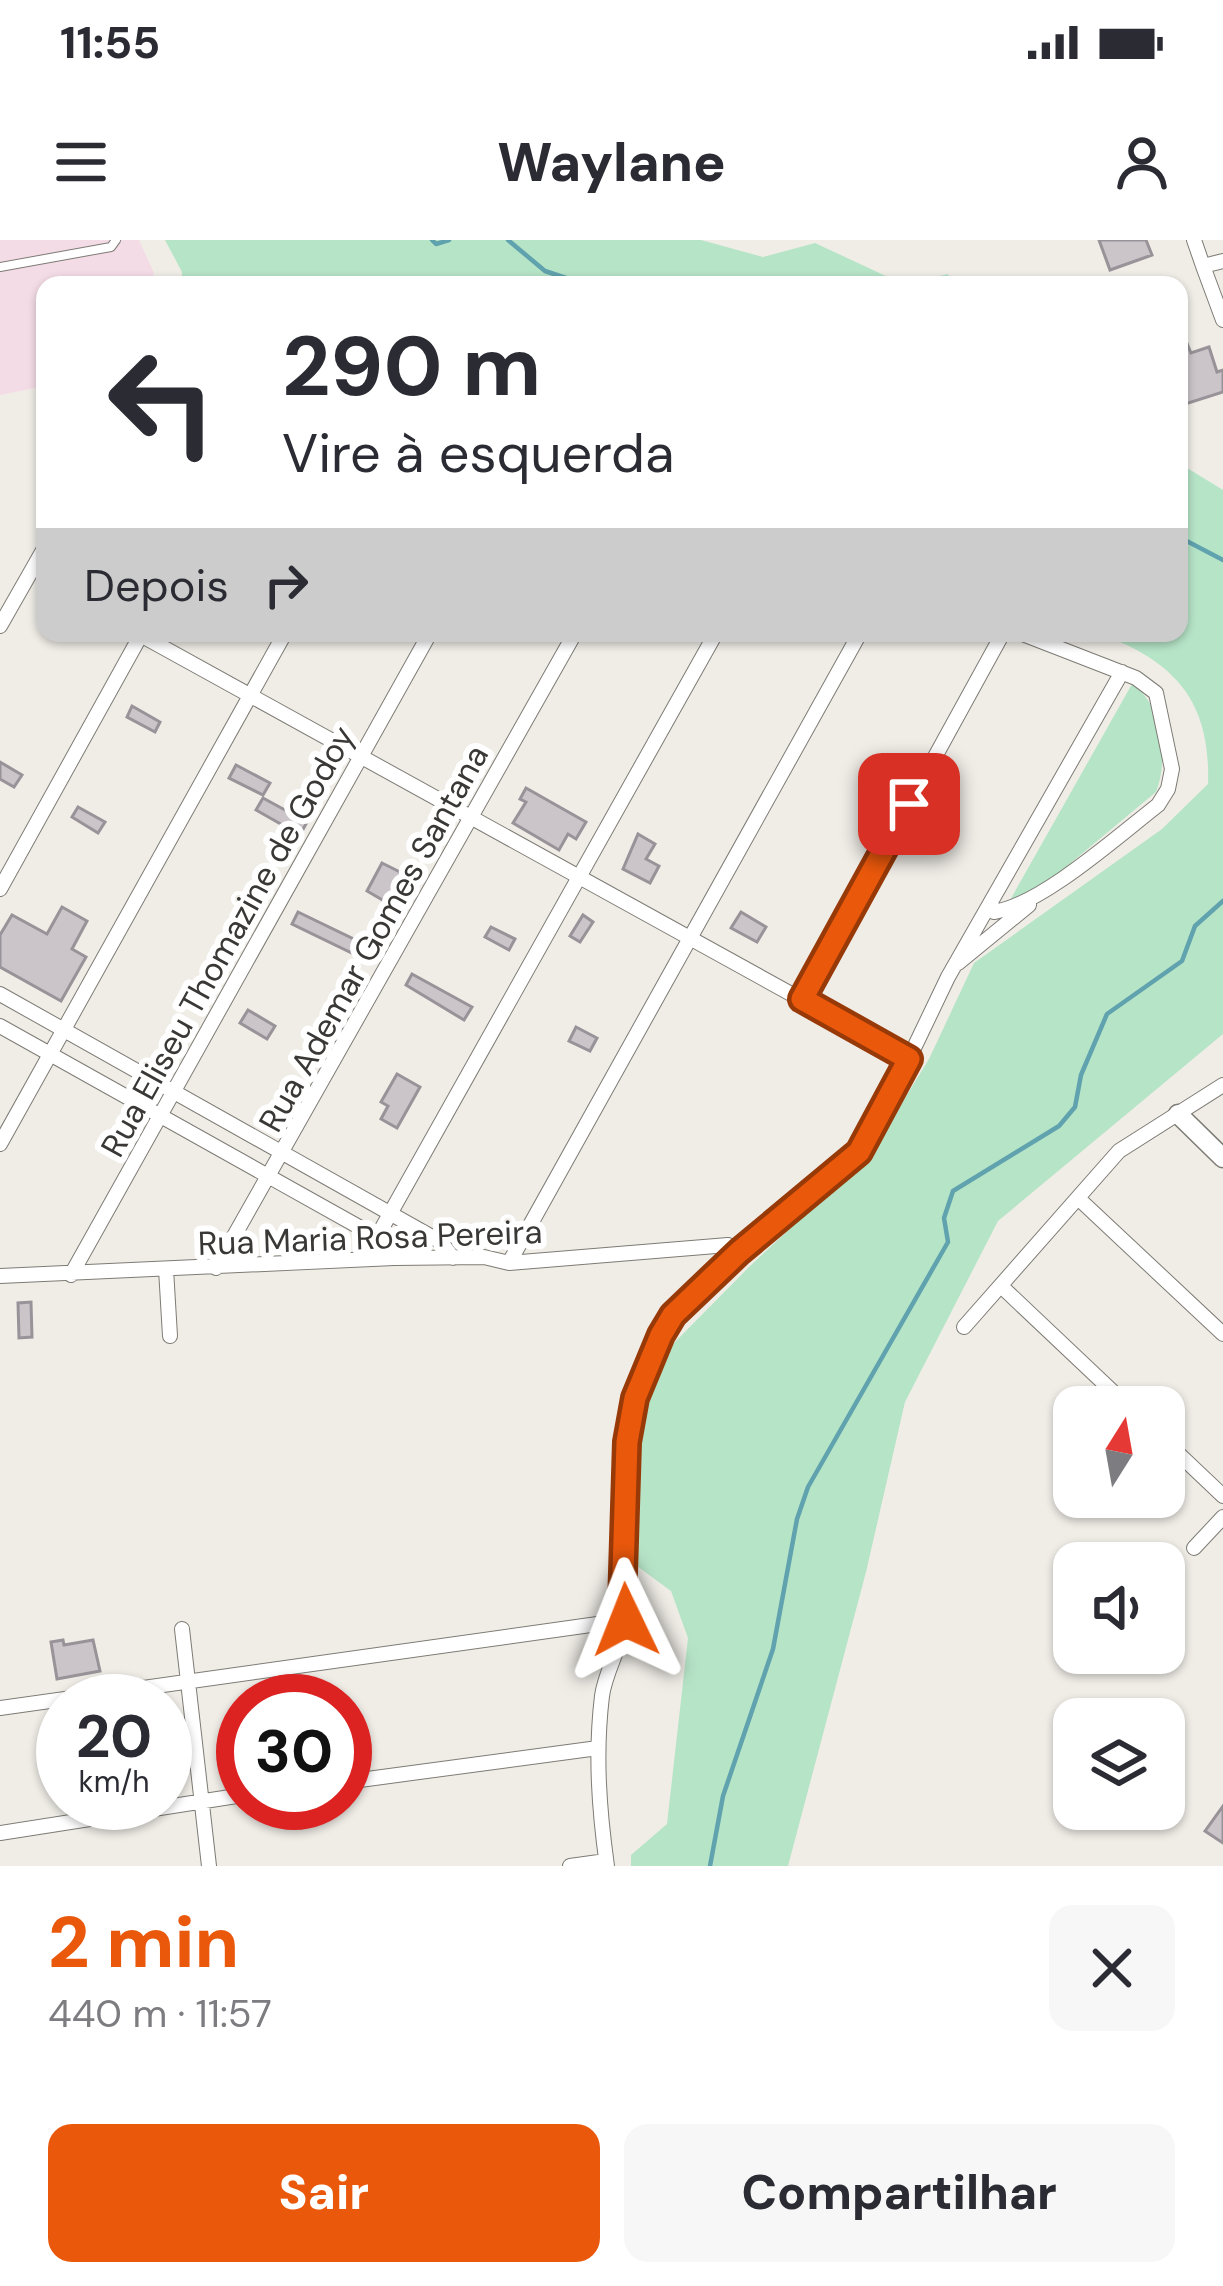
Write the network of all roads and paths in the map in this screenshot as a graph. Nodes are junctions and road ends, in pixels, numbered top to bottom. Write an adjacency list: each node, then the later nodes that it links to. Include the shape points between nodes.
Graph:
1 (116, 240): 5 (lane)
2 (1194, 240): 4 (street)
3 (1223, 261): 4 (street)
4 (1203, 266): 6 (street)
5 (0, 268)
6 (1223, 320)
7 (36, 562): 8 (street)
8 (29, 574): 9 (street); 10 (street)
9 (36, 578)
10 (0, 626)
11 (136, 642): 25 (street)
12 (154, 642): 21 (street)
13 (280, 642): 21 (street)
14 (425, 642): 22 (street, Rua Eliseu Thomazine de Godoy)
15 (569, 642): 23 (street, Rua Ademar Gomes Santana)
16 (711, 642): 24 (street)
17 (855, 642): 28 (street)
18 (998, 642): 31 (street)
19 (1044, 642): 20 (street)
20 (1122, 672): 26 (street, via 1156,693 1172,769 1168,789 1158,806); 27 (street)
21 (250, 695): 22 (street); 33 (street)
22 (361, 757): 23 (street); 37 (street, Rua Eliseu Thomazine de Godoy)
23 (472, 817): 24 (street); 41 (street, Rua Ademar Gomes Santana)
24 (580, 876): 28 (street); 45 (street)
25 (0, 890)
26 (1041, 892): 27 (street, via 1002,911 994,912); 29 (street)
27 (992, 901): 29 (street)
28 (690, 937): 31 (street); 50 (street)
29 (954, 966): 35 (street)
30 (0, 994): 33 (street)
31 (802, 999): 35 (street)
32 (0, 1026): 34 (street)
33 (63, 1031): 34 (street); 37 (street)
34 (50, 1055): 39 (street); 40 (street)
35 (909, 1059): 47 (street, via 859,1152)
36 (1223, 1085): 38 (street)
37 (173, 1093): 39 (street, Rua Eliseu Thomazine de Godoy); 41 (street)
38 (1178, 1114): 42 (street); 44 (street, via 1119,1151)
39 (160, 1116): 43 (street); 53 (street, Rua Eliseu Thomazine de Godoy)
40 (0, 1144)
41 (283, 1154): 43 (street, Rua Ademar Gomes Santana); 45 (street)
42 (1223, 1158)
43 (267, 1176): 46 (street); 51 (street, Rua Ademar Gomes Santana)
44 (1079, 1199): 55 (street); 57 (street)
45 (391, 1214): 46 (street); 49 (street)
46 (377, 1237): 48 (street)
47 (739, 1252): 50 (street, Rua Maria Rosa Pereira, via 728,1245); 64 (street, via 673,1315 635,1398 627,1442)
48 (394, 1258): 49 (street, Rua Maria Rosa Pereira); 51 (street, Rua Maria Rosa Pereira)
49 (454, 1258): 50 (street, Rua Maria Rosa Pereira)
50 (509, 1263)
51 (216, 1268): 52 (street, Rua Maria Rosa Pereira)
52 (166, 1269): 53 (street, Rua Maria Rosa Pereira); 58 (street)
53 (71, 1275): 54 (street, Rua Maria Rosa Pereira)
54 (0, 1276)
55 (1001, 1286): 56 (street); 59 (street)
56 (964, 1327)
57 (1223, 1334)
58 (170, 1336)
59 (1107, 1386)
60 (1185, 1460): 61 (street)
61 (1223, 1496)
62 (1223, 1517): 63 (street)
63 (1194, 1548)
64 (626, 1620): 67 (street); 71 (street, via 603,1690)
65 (182, 1629): 66 (street)
66 (186, 1674)
67 (192, 1678)
68 (36, 1702): 69 (street)
69 (0, 1708)
70 (192, 1728): 74 (street)
71 (598, 1748): 72 (street); 76 (street)
72 (372, 1778)
73 (216, 1799): 74 (street)
74 (201, 1801): 75 (street); 77 (street)
75 (0, 1832)
76 (606, 1863): 78 (street)
77 (209, 1866)
78 (570, 1866)

